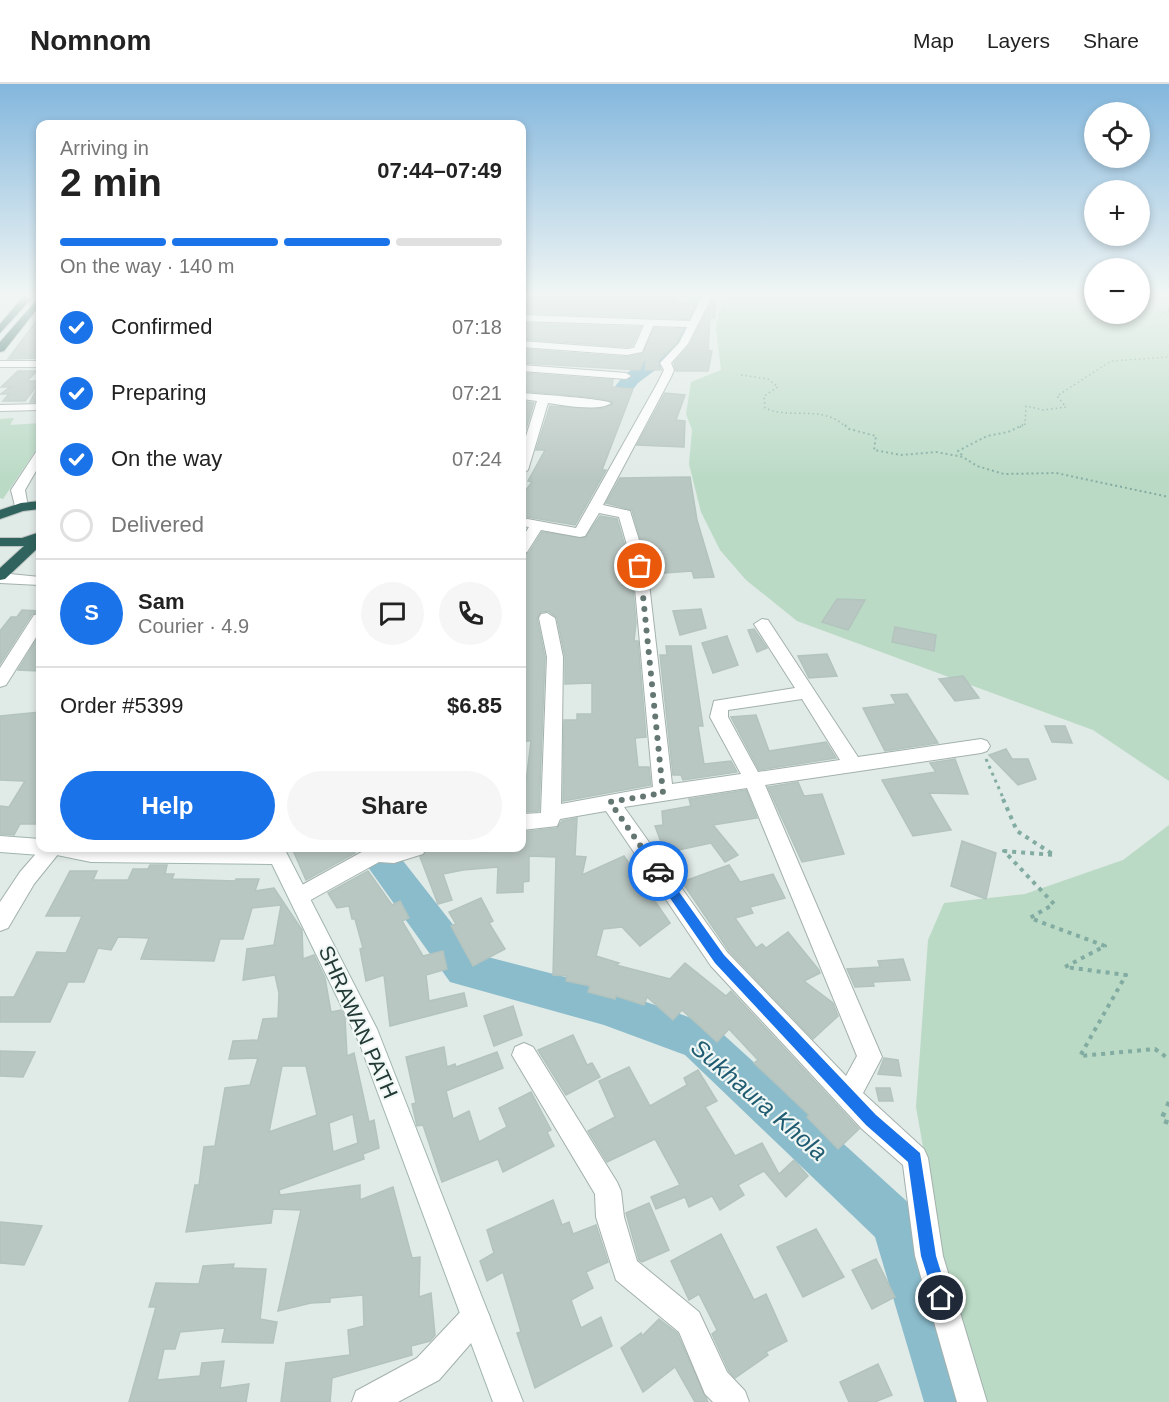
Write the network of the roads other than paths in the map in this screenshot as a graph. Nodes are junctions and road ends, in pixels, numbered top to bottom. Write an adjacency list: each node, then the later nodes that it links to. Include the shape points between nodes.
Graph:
1 (670, 358): 16 (street, via 665,363 669,370 662,388)
2 (0, 364): 3 (street)
3 (36, 364)
4 (526, 368): 5 (street)
5 (626, 376)
6 (526, 397): 7 (street)
7 (543, 399): 8 (street); 11 (street)
8 (605, 403)
9 (36, 407): 10 (street)
10 (0, 408)
11 (526, 456)
12 (36, 461): 15 (street, via 18,490)
13 (36, 503): 15 (highway)
14 (0, 507): 15 (highway)
15 (21, 507): 17 (highway)
16 (596, 508): 19 (street, via 579,534); 34 (street, via 625,514 640,566)
17 (0, 515)
18 (526, 523): 19 (street)
19 (537, 526): 23 (street)
20 (36, 539): 21 (highway)
21 (0, 542)
22 (36, 542): 24 (highway)
23 (526, 543)
24 (0, 577): 25 (street)
25 (36, 581)
26 (547, 618): 36 (street, via 555,657)
27 (762, 624): 30 (street)
28 (36, 625): 29 (street)
29 (0, 681)
30 (808, 692): 32 (street); 33 (street, via 720,705 718,717)
31 (981, 746): 32 (street)
32 (854, 766): 33 (street)
33 (754, 781): 34 (street); 47 (street, via 870,1057 855,1084)
34 (663, 793): 35 (street)
35 (610, 802): 36 (street); 47 (street, via 720,959)
36 (550, 813): 37 (street, via 550,820)
37 (526, 822)
38 (0, 844): 39 (street)
39 (36, 847)
40 (50, 852): 45 (street, via 27,878)
41 (78, 852): 42 (street, SHRAWAN PATH)
42 (277, 852): 44 (street, SHRAWAN PATH)
43 (403, 852): 44 (street, via 377,853)
44 (300, 896): 48 (street, SHRAWAN PATH, via 369,1037)
45 (0, 921)
46 (524, 1055): 51 (street, via 608,1191 610,1217 626,1270 689,1322 716,1383)
47 (843, 1090): 52 (street, via 915,1158 929,1256)
48 (475, 1317): 49 (street, via 428,1369); 50 (street, SHRAWAN PATH)
49 (367, 1402)
50 (508, 1402)
51 (734, 1402)
52 (972, 1402)

